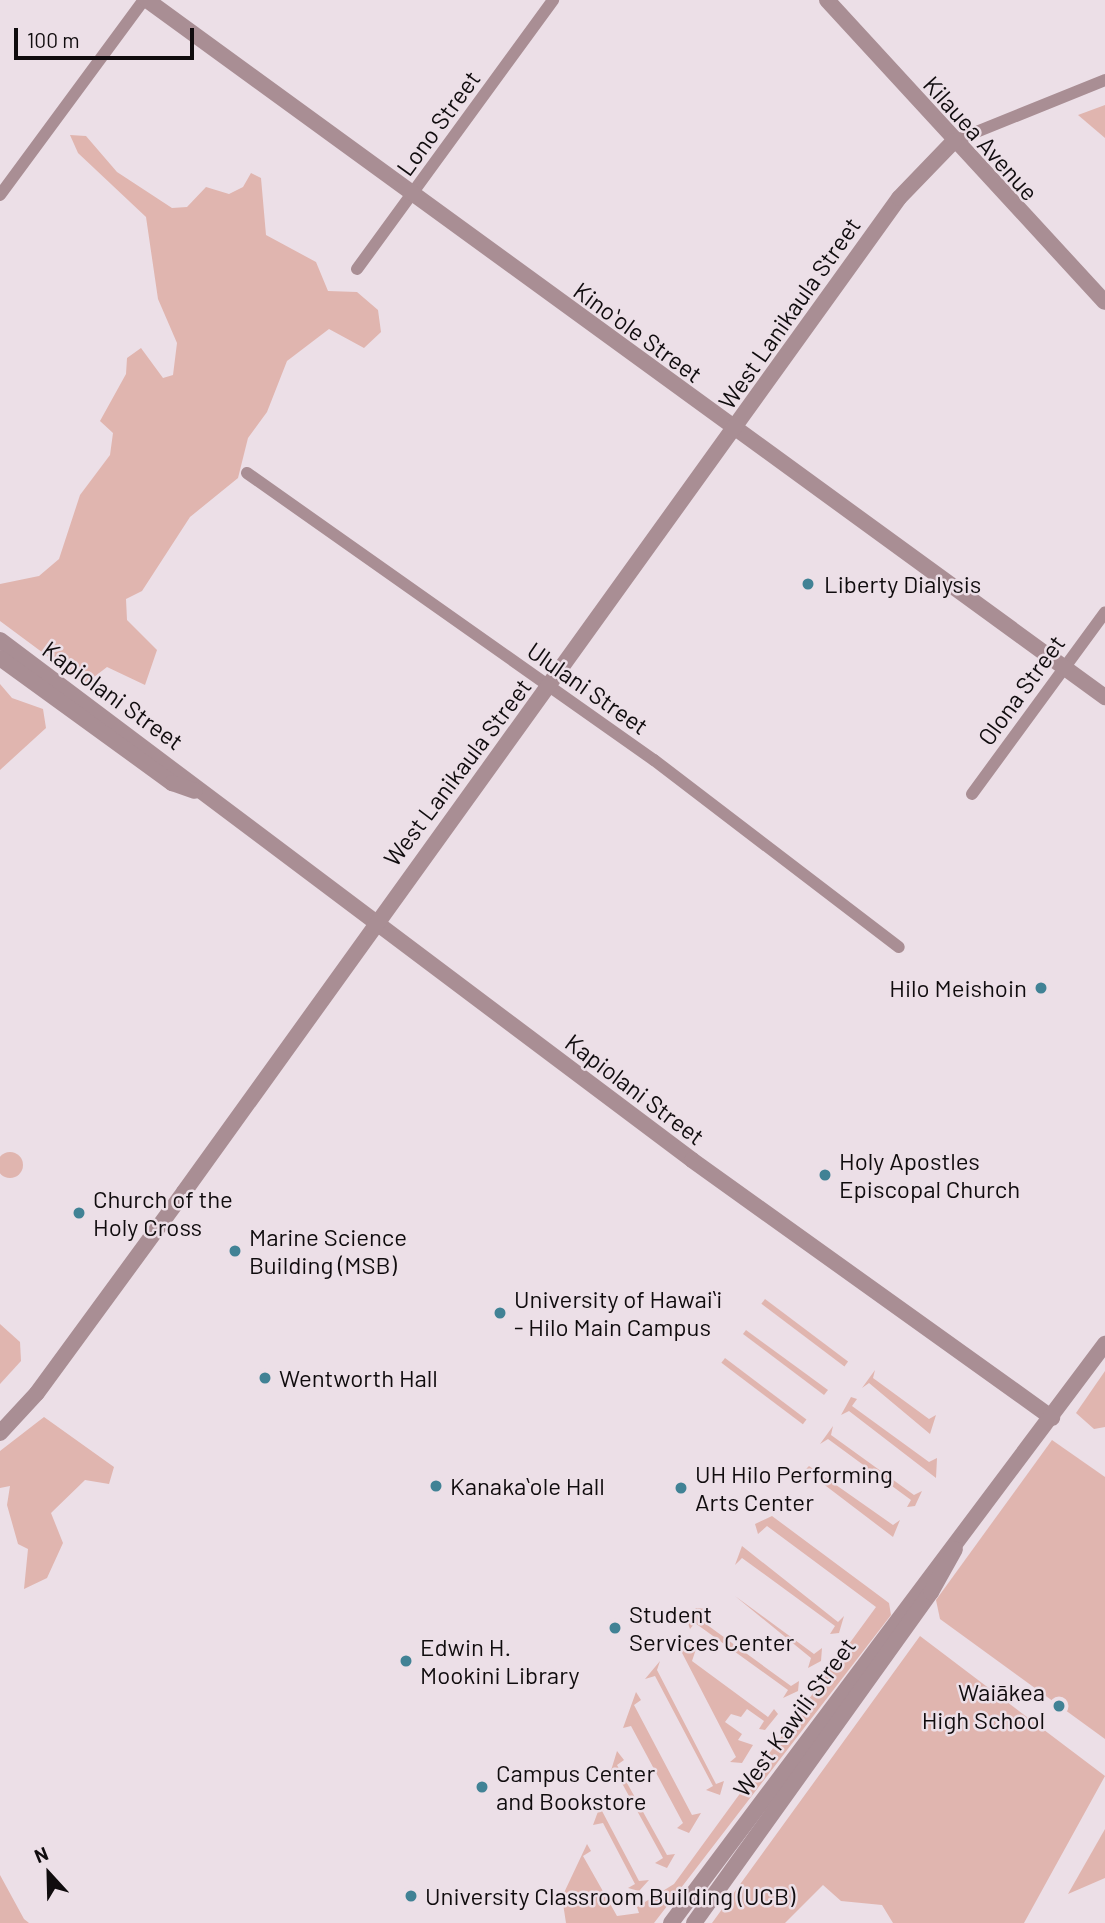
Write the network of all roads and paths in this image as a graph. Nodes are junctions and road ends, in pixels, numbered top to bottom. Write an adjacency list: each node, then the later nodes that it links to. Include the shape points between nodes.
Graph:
1 (145, 0): 6 (street); 7 (street, Kinoʻole Street)
2 (553, 0): 7 (street, Lono Street)
3 (827, 0): 5 (street, Kilauea Avenue)
4 (1105, 80): 5 (street)
5 (954, 141): 9 (street, Kilauea Avenue); 10 (street, West Lanikaula Street, via 898,198)
6 (0, 195)
7 (411, 195): 8 (street, Lono Street); 10 (street, Kinoʻole Street)
8 (357, 269)
9 (1105, 302)
10 (734, 430): 15 (street, Kinoʻole Street); 16 (street, West Lanikaula Street)
11 (247, 473): 16 (street, Ululani Street)
12 (1105, 612): 15 (street, Olona Street)
13 (0, 640): 18 (street, Kapiolani Street, via 179,771)
14 (0, 658): 18 (street, Kapiolani Street, via 172,783)
15 (1064, 666): 17 (street, Kinoʻole Street); 19 (street, Olona Street)
16 (549, 687): 20 (street, West Lanikaula Street); 21 (street, Ululani Street)
17 (1105, 697)
18 (195, 791): 20 (street, Kapiolani Street)
19 (972, 794)
20 (375, 923): 23 (street, Kapiolani Street); 24 (street, West Lanikaula Street, via 37,1393)
21 (899, 947)
22 (1105, 1344): 23 (street, West Kawili Street)
23 (1052, 1418): 25 (street, West Kawili Street)
24 (0, 1433)
25 (957, 1542): 26 (street, West Kawili Street, via 934,1565); 27 (street, West Kawili Street, via 931,1592)
26 (671, 1923)
27 (694, 1923)

